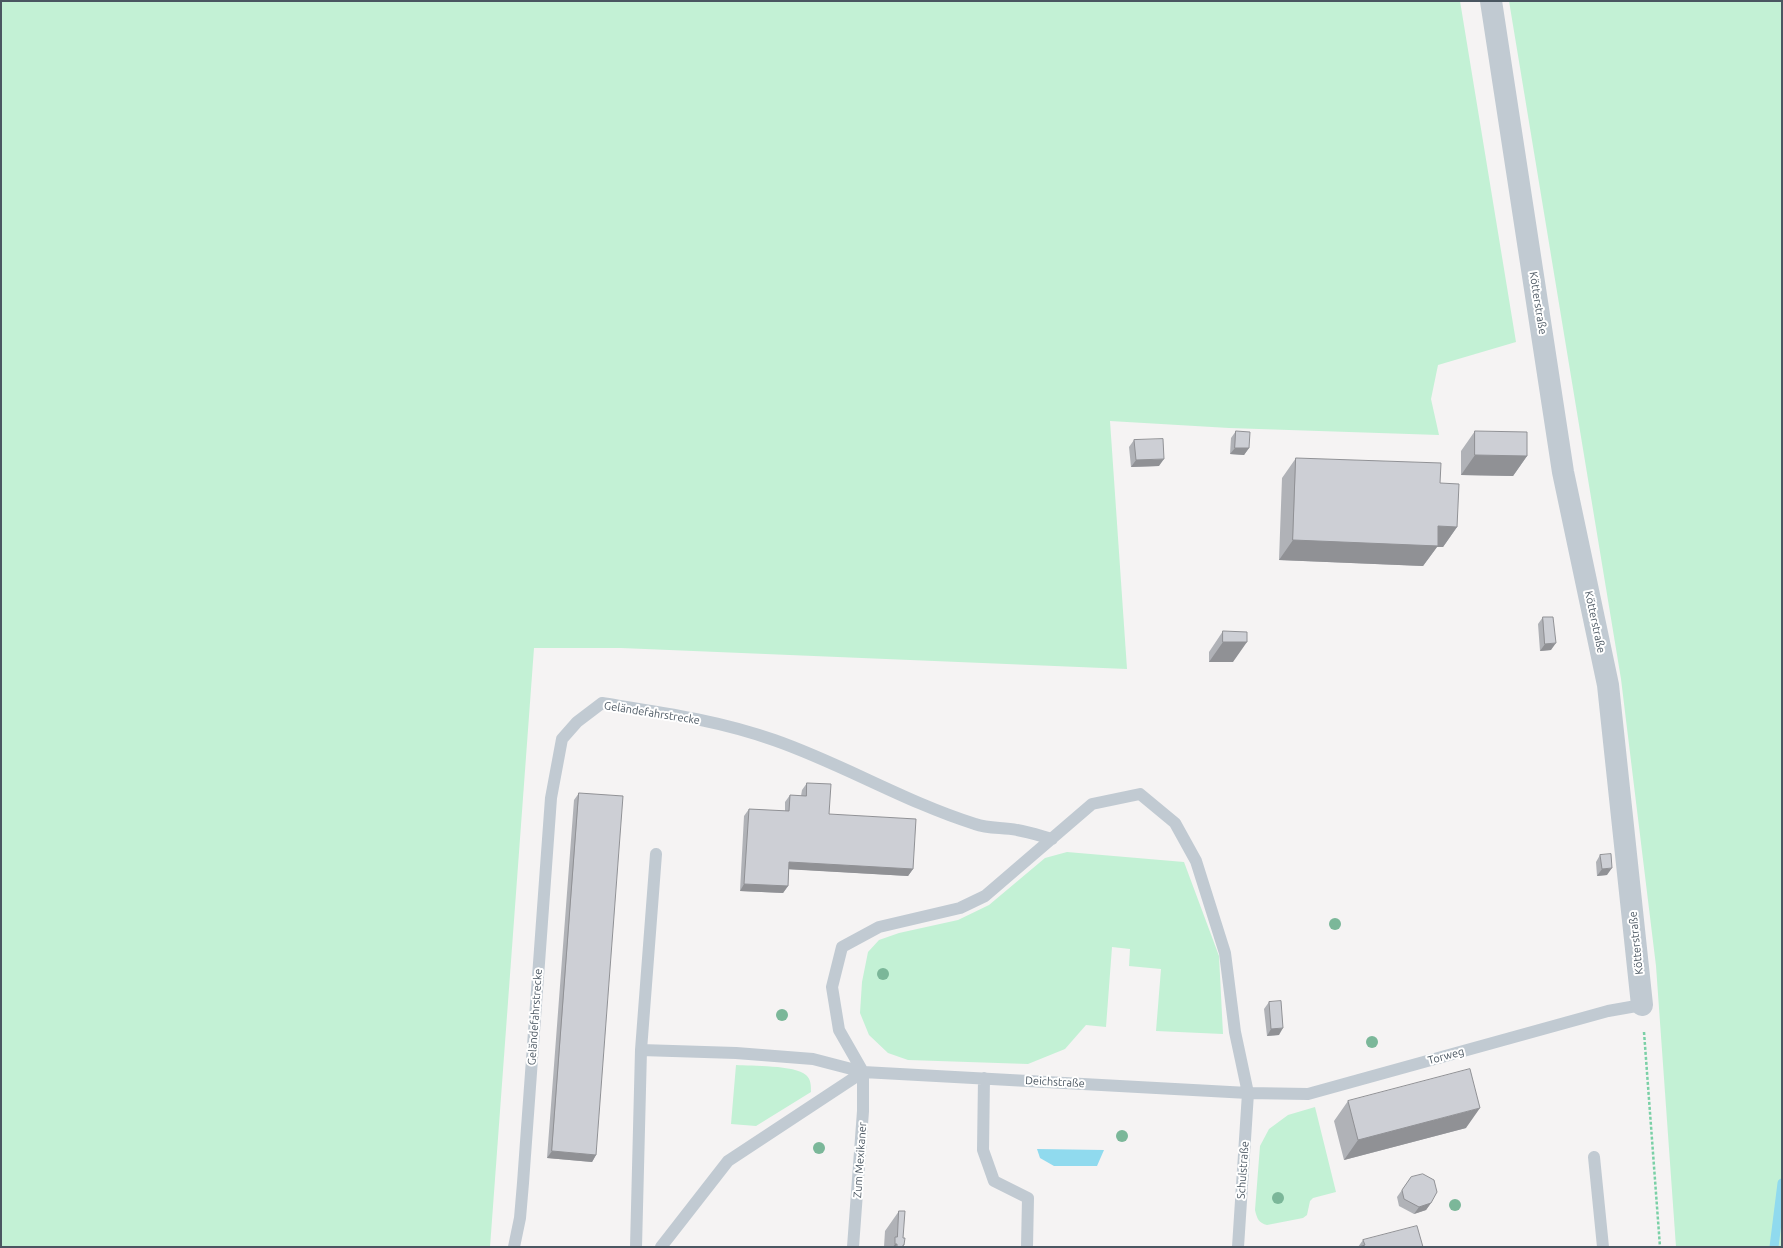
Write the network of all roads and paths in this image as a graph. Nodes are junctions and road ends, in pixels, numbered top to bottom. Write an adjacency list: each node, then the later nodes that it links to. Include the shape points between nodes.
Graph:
1 (1491, 1): 4 (street, Kötterstraße, via 1563,472 1608,685)
2 (1052, 839): 6 (lane, via 985,896 960,908 879,926 842,948 832,987 839,1030); 8 (lane, Schulstraße, via 1092,804 1140,794 1175,823 1196,861 1225,953 1234,1032); 10 (lane, Geländefahrstrecke, via 1016,830 977,825 924,807 832,762 740,729 602,703 583,717 562,739 550,798 523,1183)
3 (656, 854): 5 (lane)
4 (1642, 1005): 8 (lane, Torweg, via 1608,1011 1308,1094); 17 (path)
5 (641, 1050): 6 (lane, Deichstraße, via 813,1059); 11 (lane)
6 (863, 1072): 7 (lane, Deichstraße); 12 (lane, via 728,1161); 13 (lane, Zum Mexikaner, via 863,1112)
7 (984, 1078): 8 (lane, Deichstraße); 14 (lane, via 983,1150 994,1181 1028,1198)
8 (1248, 1092): 15 (lane, Schulstraße)
9 (1594, 1158): 16 (lane)
10 (514, 1247)
11 (636, 1247)
12 (661, 1247)
13 (853, 1247)
14 (1027, 1247)
15 (1238, 1247)
16 (1603, 1247)
17 (1660, 1247)

